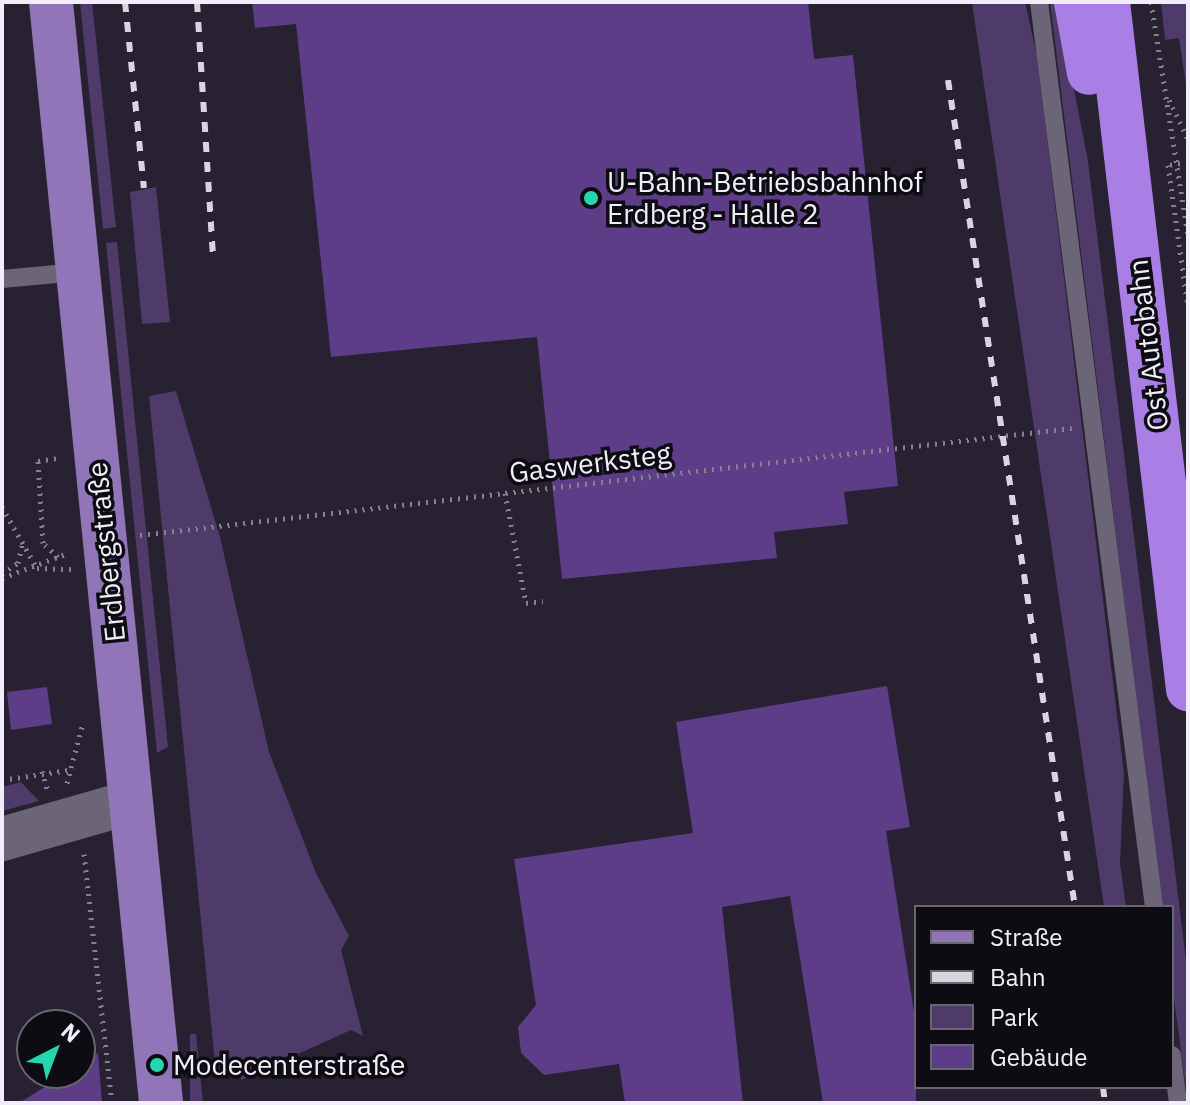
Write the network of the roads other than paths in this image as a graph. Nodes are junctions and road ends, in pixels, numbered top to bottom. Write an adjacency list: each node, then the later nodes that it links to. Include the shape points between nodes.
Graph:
1 (51, 2): 8 (main road, Erdbergstraße)
2 (1039, 2): 13 (lane)
3 (1076, 2): 7 (highway, via 1103,152)
4 (1088, 2): 7 (lane)
5 (1096, 2): 7 (highway)
6 (1108, 2): 7 (highway, Ost Autobahn)
7 (1121, 157): 10 (highway, Ost Autobahn)
8 (78, 272): 9 (lane); 11 (main road, Erdbergstraße)
9 (2, 279)
10 (1188, 689)
11 (131, 802): 12 (street); 15 (main road, Erdbergstraße)
12 (2, 839)
13 (1154, 905)
14 (1174, 1071): 16 (lane)
15 (161, 1103)
16 (1178, 1103)

